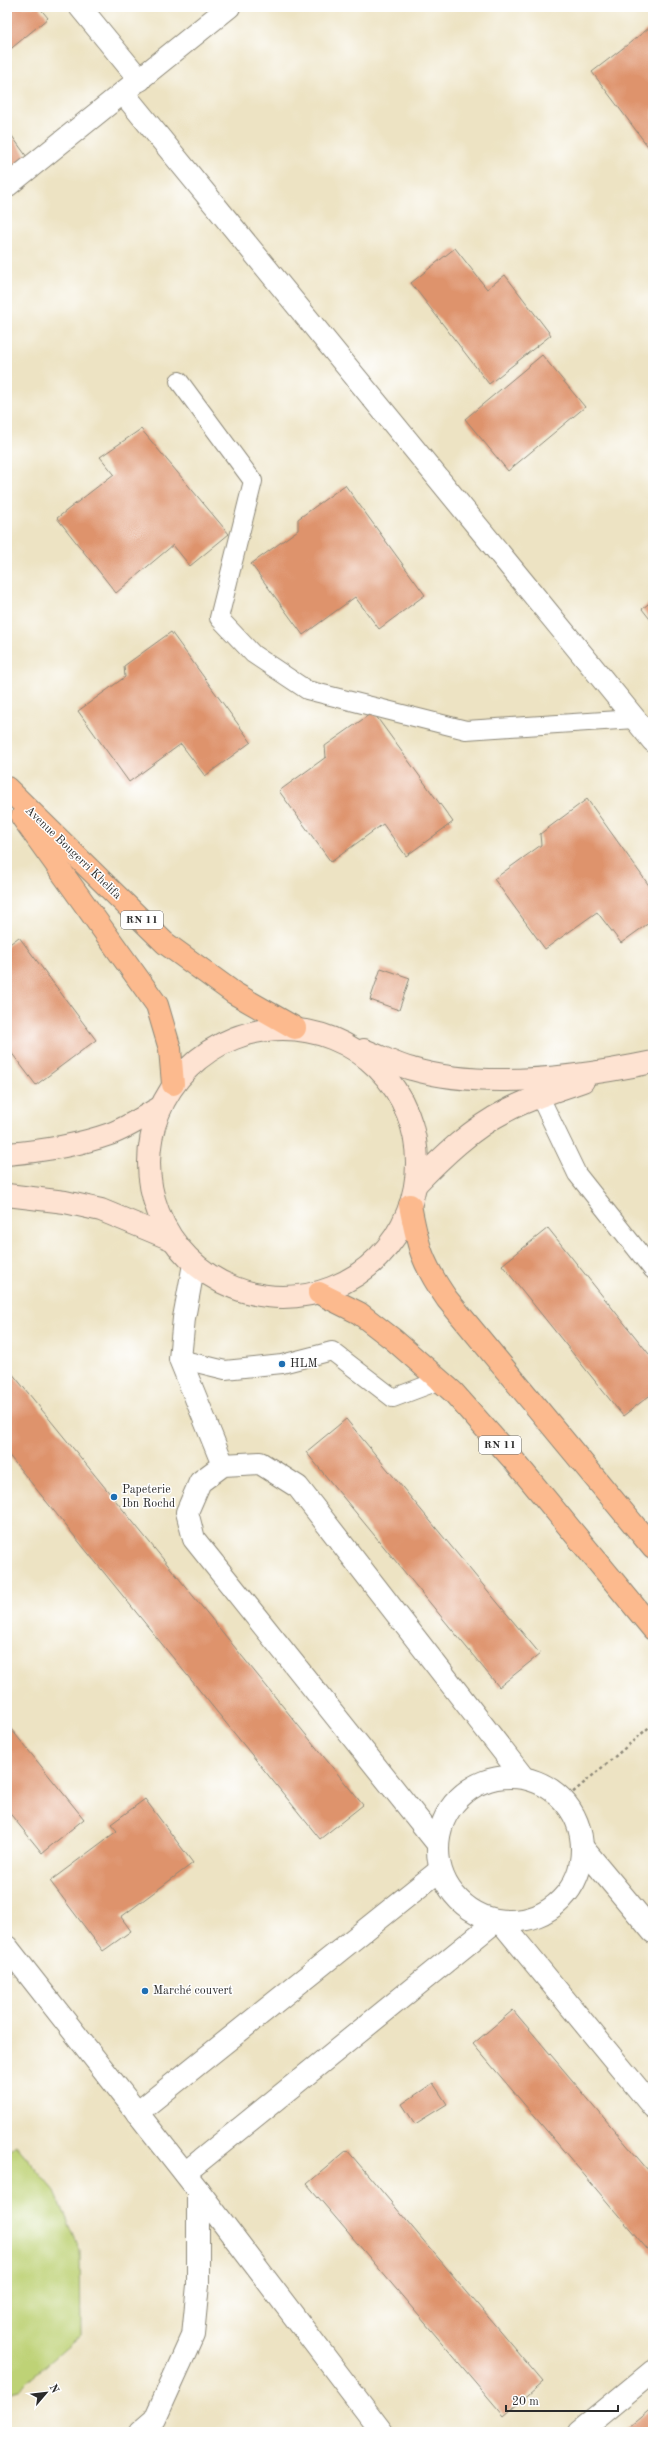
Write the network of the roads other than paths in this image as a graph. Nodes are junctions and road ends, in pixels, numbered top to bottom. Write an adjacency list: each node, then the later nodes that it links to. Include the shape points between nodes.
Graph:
1 (80, 7): 3 (street)
2 (229, 7): 3 (street)
3 (140, 80): 4 (street)
4 (124, 94): 5 (street); 7 (street)
5 (7, 186)
6 (179, 381): 7 (lane, via 253,481 219,618 253,654 307,690 466,730)
7 (635, 718): 8 (street)
8 (653, 741)
9 (7, 788): 11 (main road, Avenue Bougerri Khelifa / RN 11, via 165,943 234,993)
10 (7, 797): 15 (main road, Avenue Bougerri Khelifa / RN 11, via 157,1005 170,1049)
11 (295, 1028): 12 (street); 15 (street, via 260,1029 226,1040 196,1059)
12 (335, 1038): 14 (street, via 412,1069 453,1077 497,1080); 19 (street, via 366,1056 390,1082 408,1113 417,1148)
13 (653, 1062): 14 (street)
14 (613, 1070): 16 (street)
15 (173, 1084): 17 (street)
16 (540, 1097): 19 (street, via 505,1111 468,1136); 24 (lane, via 577,1174)
17 (159, 1108): 18 (street, via 111,1134 80,1144); 22 (street, via 151,1134 149,1168 151,1189 159,1215)
18 (7, 1154)
19 (416, 1184): 21 (street)
20 (7, 1195): 22 (street, via 65,1202 101,1210)
21 (410, 1205): 25 (street, via 399,1230 383,1253 354,1278); 29 (main road, via 419,1251 439,1287)
22 (171, 1238): 23 (street)
23 (194, 1264): 25 (street, via 222,1283 253,1294 287,1297); 26 (street, via 184,1318)
24 (653, 1270)
25 (319, 1293): 27 (main road, RN 11, via 359,1313)
26 (180, 1359): 27 (lane, via 225,1370 282,1364 332,1351 393,1398); 28 (street)
27 (441, 1380): 30 (main road, RN 11, via 516,1463)
28 (224, 1465): 31 (street, via 260,1463 298,1487); 32 (street, via 200,1482 186,1512 194,1539)
29 (653, 1548)
30 (653, 1629)
31 (523, 1777): 32 (street, via 499,1777 476,1785 457,1799 443,1820); 33 (street, via 539,1782 564,1800 581,1831)
32 (437, 1843): 34 (street)
33 (583, 1848): 35 (street, via 579,1873 567,1895 549,1911 526,1920); 36 (street)
34 (440, 1870): 35 (street, via 449,1888 462,1903 477,1914); 39 (street)
35 (499, 1921): 38 (street); 40 (street)
36 (653, 1932)
37 (7, 1947): 39 (street)
38 (653, 2107)
39 (137, 2113): 40 (street)
40 (185, 2173): 41 (street)
41 (198, 2190): 43 (street, via 198,2285 193,2335 155,2419); 44 (street)
42 (653, 2371): 45 (street)
43 (140, 2432)
44 (382, 2432)
45 (579, 2432)

